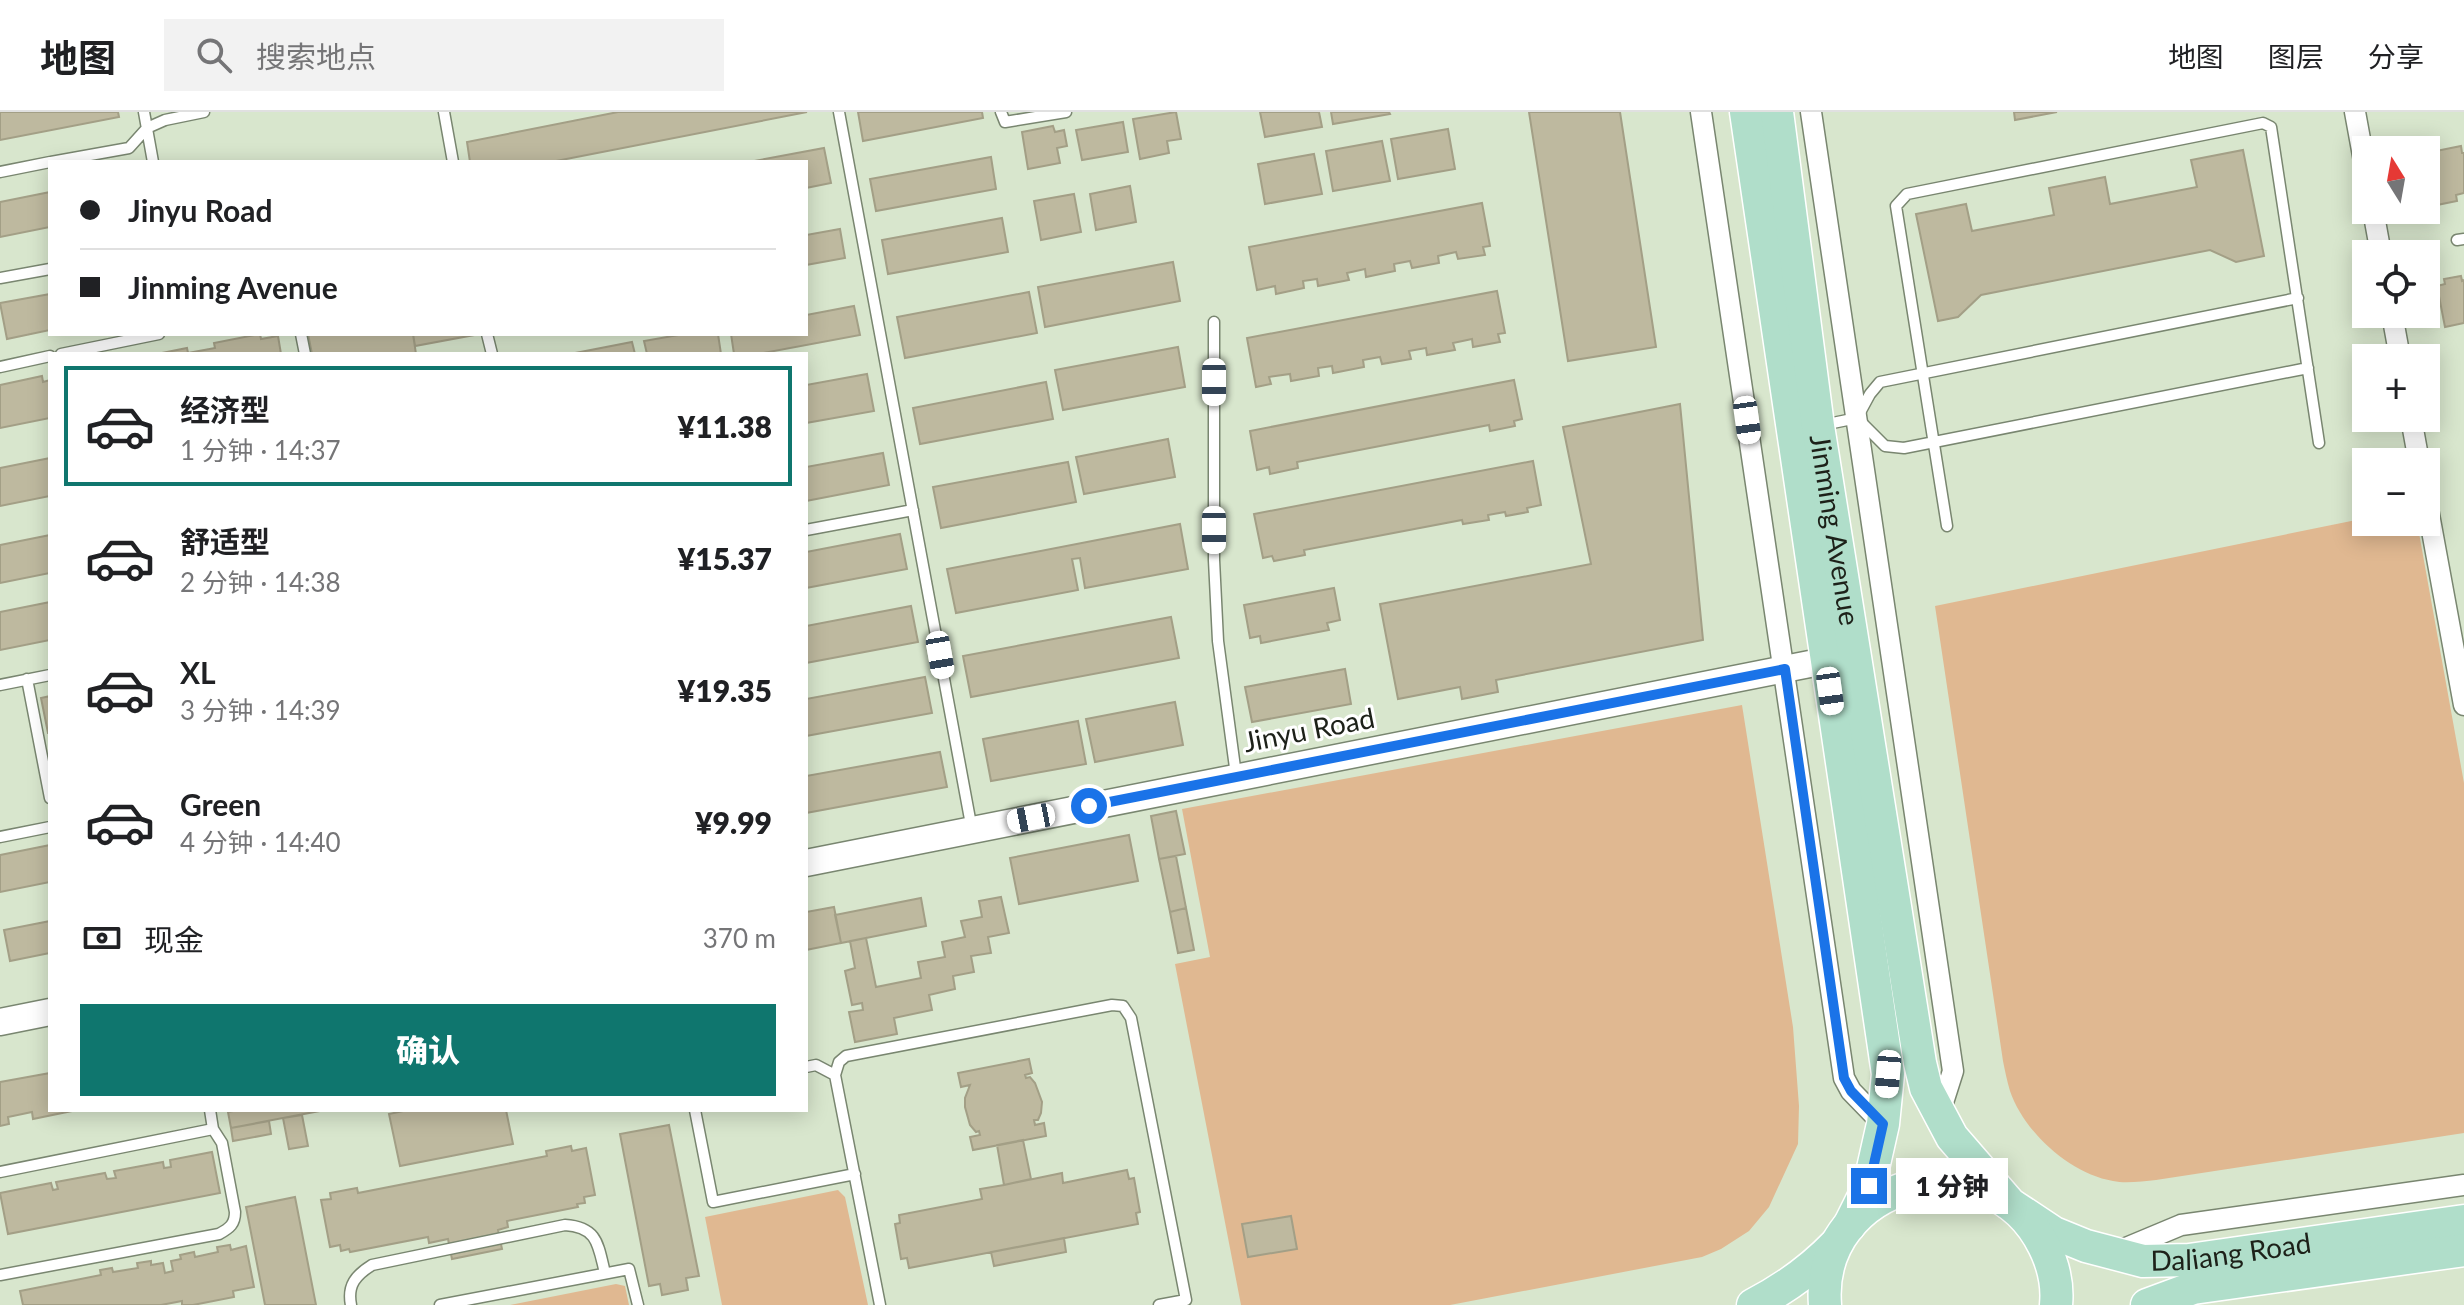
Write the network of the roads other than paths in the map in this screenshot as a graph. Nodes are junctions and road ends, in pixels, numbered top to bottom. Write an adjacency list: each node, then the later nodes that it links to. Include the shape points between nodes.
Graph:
1 (144, 112): 12 (lane)
2 (204, 112): 12 (lane)
3 (444, 112): 16 (lane)
4 (839, 112): 33 (lane)
5 (1001, 112): 6 (lane, via 1005,122)
6 (1066, 112)
7 (1701, 112): 38 (street)
8 (1746, 112): 37 (main road, Jinming Avenue)
9 (1777, 112): 30 (main road, Jinming Avenue)
10 (1811, 112): 29 (street)
11 (2355, 112): 13 (street)
12 (147, 128): 14 (lane, via 129,148); 15 (lane)
13 (2359, 136)
14 (62, 160)
15 (153, 160)
16 (453, 160)
17 (48, 163): 18 (lane)
18 (0, 172)
19 (48, 269): 20 (lane)
20 (0, 278)
21 (2298, 298): 27 (lane); 28 (lane); 28 (lane, via 2271,127 2263,123 2232,129 1907,194 1896,206)
22 (1214, 322): 43 (lane, via 1214,573)
23 (149, 336): 24 (lane)
24 (71, 352)
25 (48, 356): 26 (lane)
26 (0, 367)
27 (2308, 368): 31 (lane); 32 (lane)
28 (1922, 372): 29 (lane, via 1880,382); 31 (lane)
29 (1857, 418): 30 (lane); 31 (lane, via 1885,446); 55 (street, via 1953,1071)
30 (1818, 426): 55 (main road, Jinming Avenue, via 1920,1063)
31 (1933, 442): 34 (lane)
32 (2319, 443)
33 (913, 510): 35 (lane); 46 (lane)
34 (1947, 526)
35 (808, 530)
36 (2433, 536): 42 (street)
37 (1825, 661): 38 (street, Jinyu Road); 56 (main road, Jinming Avenue, via 1888,1074)
38 (1785, 669): 43 (street, Jinyu Road); 56 (street, via 1844,1078)
39 (48, 675): 40 (lane)
40 (27, 679): 41 (lane); 44 (lane)
41 (0, 685)
42 (2464, 705)
43 (1236, 778): 46 (street, Jinyu Road)
44 (48, 788)
45 (48, 827): 47 (lane)
46 (972, 830): 48 (street, Jinyu Road)
47 (0, 837)
48 (808, 863)
49 (48, 1012): 50 (street)
50 (2, 1019)
51 (808, 1067): 52 (lane)
52 (835, 1075): 59 (lane); 73 (lane, via 846,1056 1123,1006 1131,1018 1186,1300)
53 (210, 1112): 57 (lane)
54 (695, 1112): 59 (lane, via 713,1202)
55 (1939, 1115): 61 (main road, Jinming Avenue)
56 (1883, 1124): 63 (main road, Jinming Avenue, via 1869,1186)
57 (213, 1129): 58 (lane); 67 (lane, via 222,1143 235,1212 229,1229)
58 (0, 1172)
59 (855, 1174): 72 (lane)
60 (2464, 1185): 65 (street, via 2181,1225)
61 (2010, 1204): 63 (main road, via 1974,1187 1935,1181 1878,1199); 65 (main road, Daliang Road, via 2054,1233); 76 (main road, via 2049,1256)
62 (2464, 1221): 65 (main road, Daliang Road, via 2189,1260 2143,1261)
63 (1844, 1234): 74 (main road, via 1818,1263); 75 (main road, via 1826,1280)
64 (2464, 1250): 77 (main road, Daliang Road, via 2193,1288)
65 (2114, 1253)
66 (605, 1273): 68 (lane); 69 (lane, via 595,1238 585,1228 565,1225 372,1265 353,1280); 71 (lane, via 629,1269)
67 (0, 1275)
68 (482, 1301): 70 (lane)
69 (351, 1305)
70 (440, 1305)
71 (638, 1305)
72 (880, 1305)
73 (1159, 1305)
74 (1753, 1305)
75 (1825, 1305)
76 (2056, 1305)
77 (2147, 1305)

